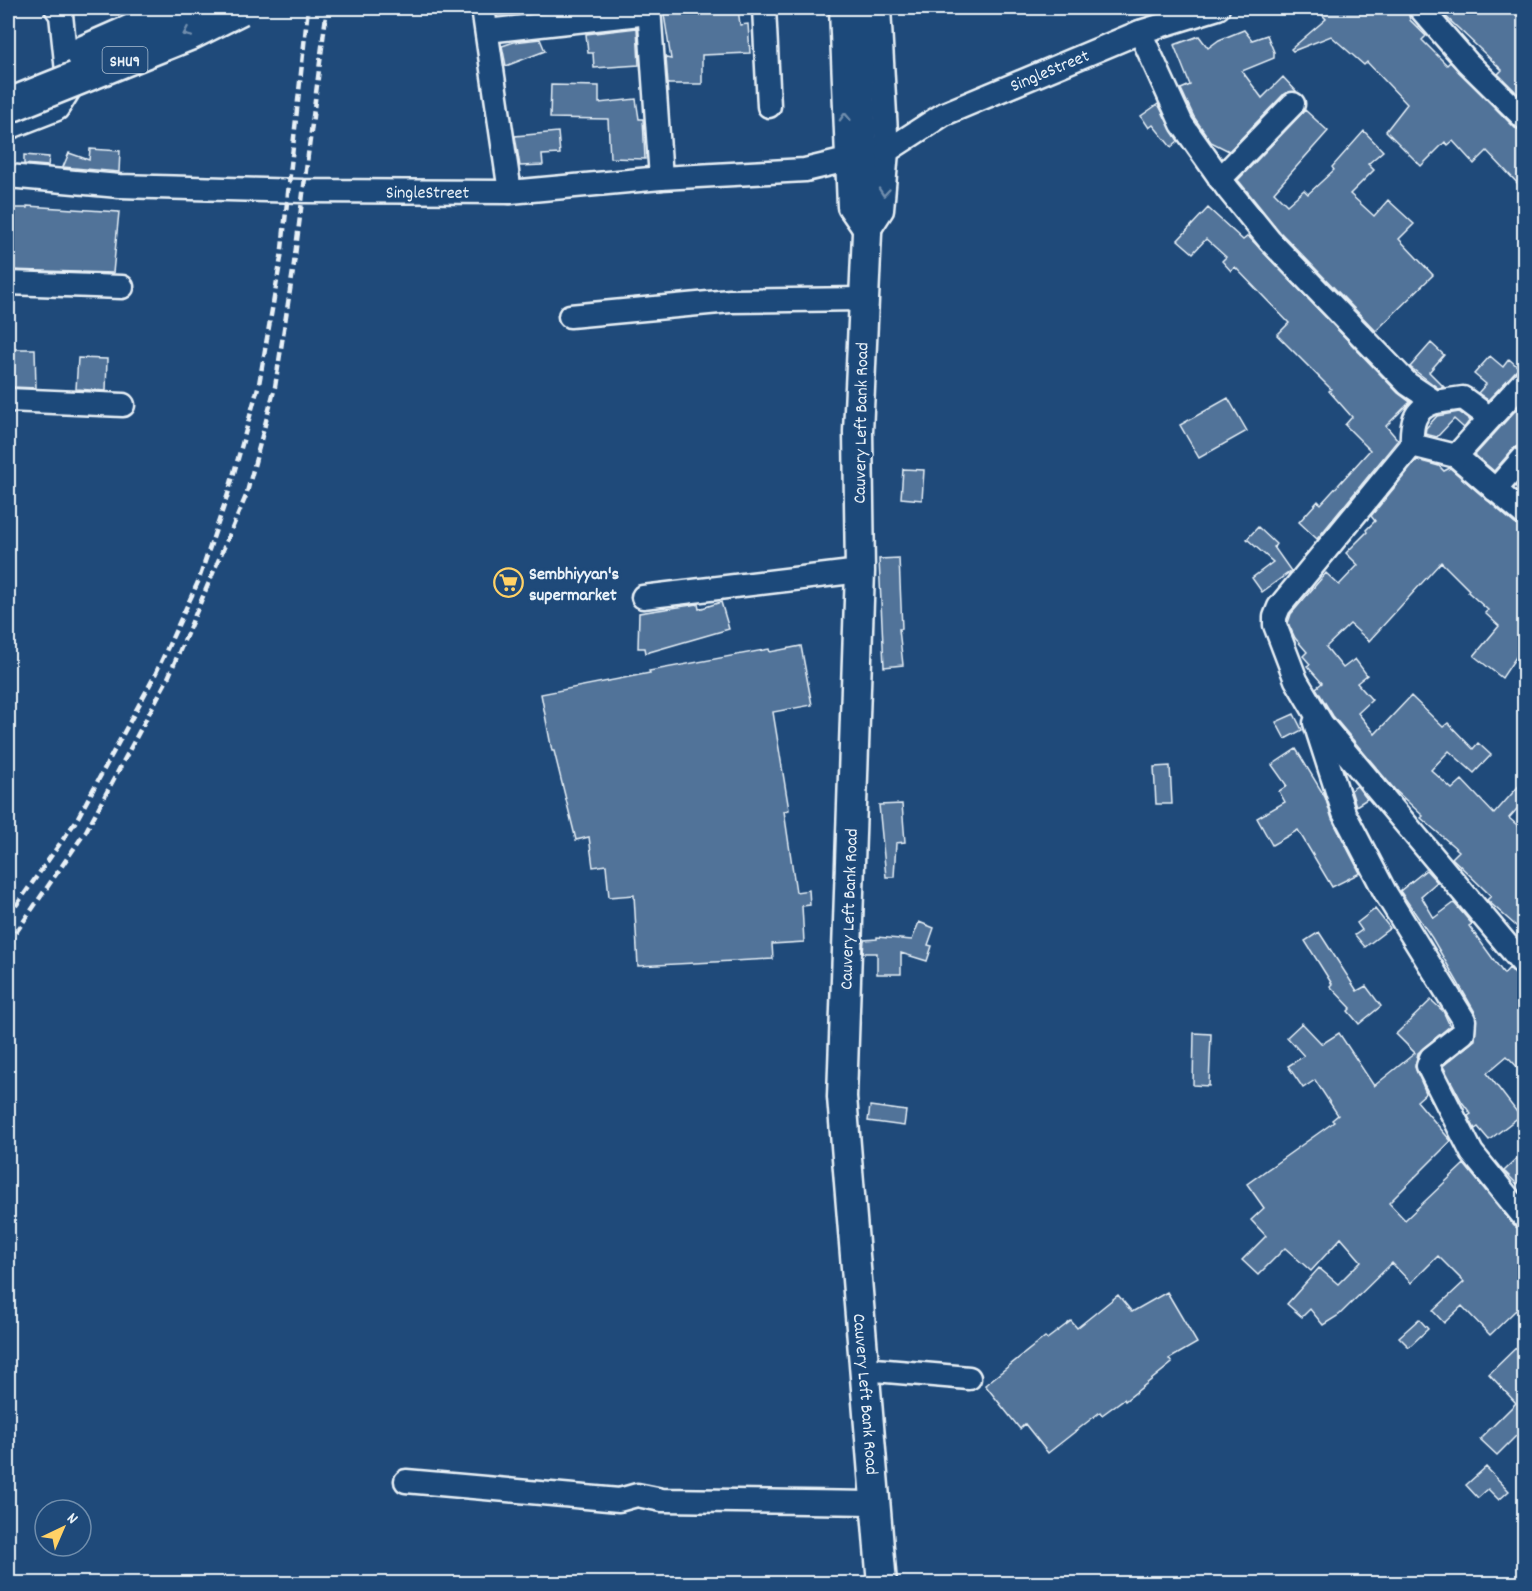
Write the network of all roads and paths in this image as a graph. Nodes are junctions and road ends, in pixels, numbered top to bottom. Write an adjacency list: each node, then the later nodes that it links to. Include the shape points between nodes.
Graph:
1 (185, 8): 14 (highway, SHU9, bridge)
2 (240, 8): 16 (highway, SHU9, one-way to 16, bridge, via 171,41)
3 (483, 8): 12 (street)
4 (764, 8): 17 (street)
5 (841, 8): 21 (street, one-way to 5)
6 (855, 8): 26 (main road, Cauvery Left Bank Road)
7 (879, 8): 20 (street)
8 (1218, 8): 13 (street, SingleStreet)
9 (1420, 8): 18 (street)
10 (65, 10): 19 (street, via 69,90 57,109)
11 (649, 10): 12 (street); 23 (street)
12 (487, 31): 25 (street)
13 (1140, 32): 20 (street, SingleStreet, via 944,114); 24 (street, via 1182,124)
14 (8, 86)
15 (1293, 104): 24 (street)
16 (8, 106)
17 (770, 106)
18 (1524, 118)
19 (8, 128)
20 (887, 151): 26 (street, one-way to 26, via 882,210)
21 (847, 160): 23 (street, SingleStreet, via 805,170); 26 (street, via 849,207)
22 (8, 176): 25 (street, SingleStreet, via 119,186)
23 (661, 178): 25 (street, SingleStreet)
24 (1220, 179): 33 (street, via 1270,241 1408,384)
25 (510, 192)
26 (867, 233): 29 (main road, Cauvery Left Bank Road)
27 (8, 283): 28 (street)
28 (122, 286)
29 (862, 298): 30 (street, via 730,301); 41 (main road, Cauvery Left Bank Road, via 858,432)
30 (570, 316)
31 (1524, 381): 35 (street)
32 (8, 400): 34 (street)
33 (1435, 402): 35 (street, via 1463,398); 36 (street, via 1427,404 1414,417)
34 (123, 405)
35 (1490, 418): 37 (street)
36 (1412, 445): 37 (street); 43 (street, via 1275,614 1275,625 1289,663)
37 (1456, 456): 39 (street)
38 (1524, 457): 39 (street)
39 (1495, 490): 40 (street)
40 (1524, 514)
41 (860, 571): 42 (street); 46 (main road, Cauvery Left Bank Road, via 842,1097)
42 (643, 597)
43 (1310, 705): 44 (street); 45 (street, via 1344,813 1385,892 1464,1020 1462,1033 1431,1058 1428,1066 1472,1152)
44 (1524, 965)
45 (1524, 1217)
46 (874, 1370): 47 (street); 49 (main road, Cauvery Left Bank Road)
47 (969, 1378)
48 (406, 1481): 49 (street, via 620,1500 637,1495 662,1500)
49 (873, 1503): 50 (main road, Cauvery Left Bank Road)
50 (882, 1584)

